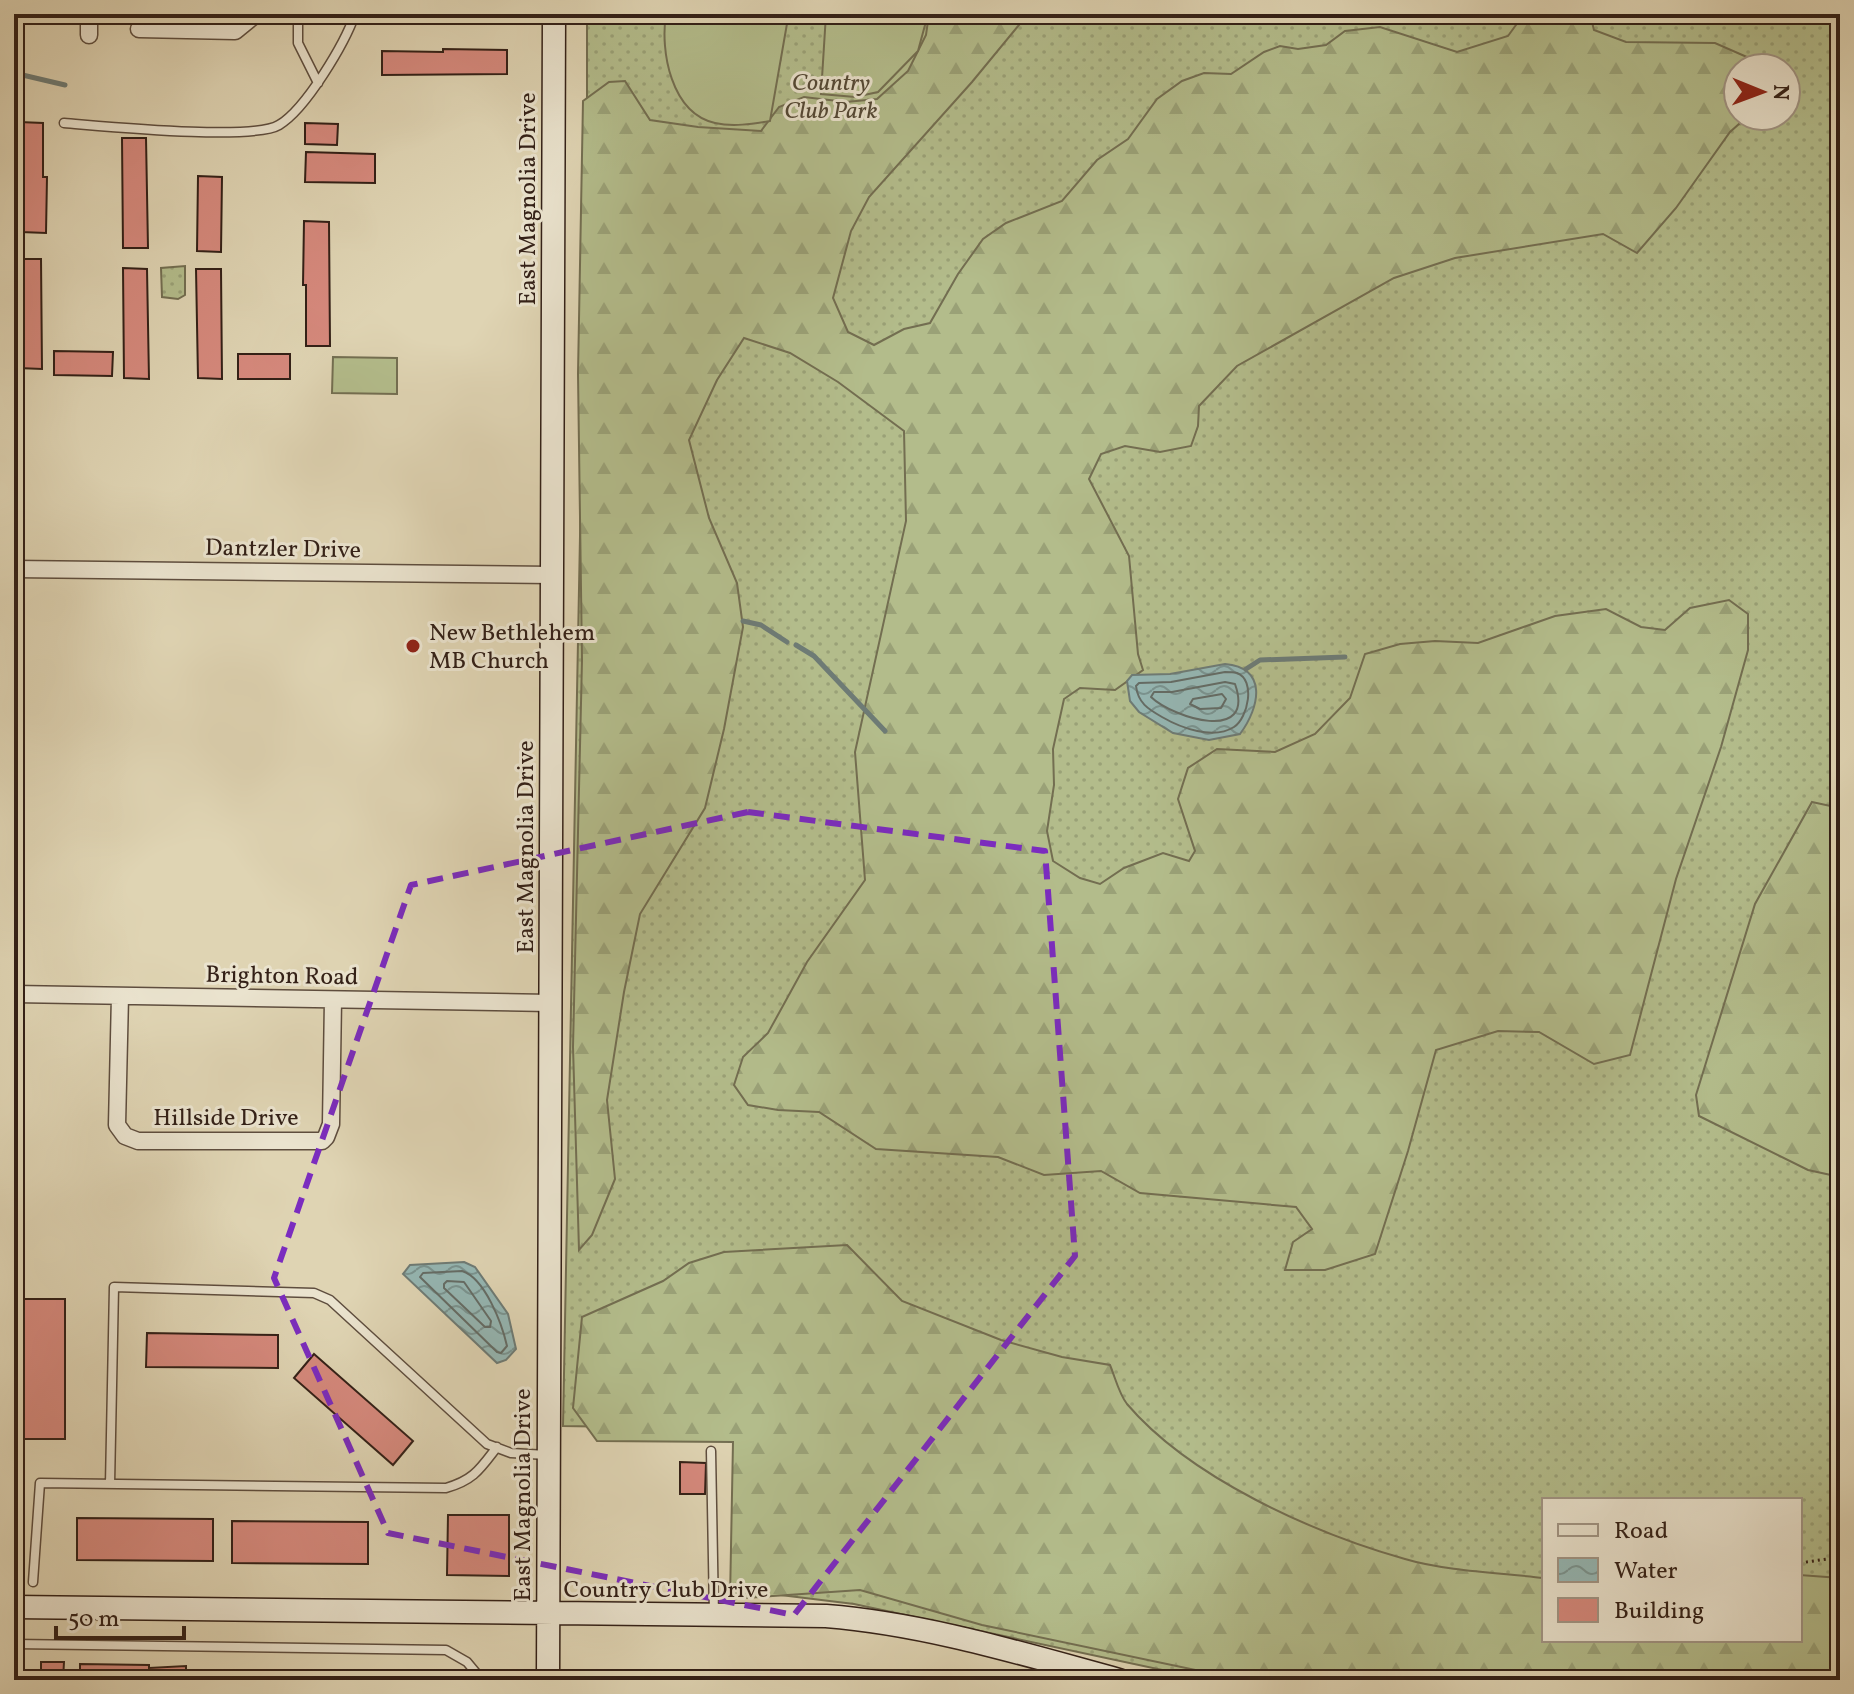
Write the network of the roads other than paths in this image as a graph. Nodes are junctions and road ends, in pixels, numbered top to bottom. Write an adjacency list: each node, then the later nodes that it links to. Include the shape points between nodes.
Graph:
1 (89, 14): 8 (street)
2 (256, 14): 7 (street, via 235,31)
3 (298, 14): 9 (lane, via 298,43)
4 (355, 14): 9 (lane)
5 (476, 14): 6 (lane)
6 (554, 16): 12 (main road, East Magnolia Drive)
7 (139, 29)
8 (89, 35)
9 (318, 83): 10 (lane, via 289,118 266,131)
10 (64, 123)
11 (14, 569): 12 (street, Dantzler Drive)
12 (552, 575): 16 (main road, East Magnolia Drive)
13 (14, 994): 14 (street, Brighton Road)
14 (120, 996): 15 (street, Brighton Road); 15 (street, Hillside Drive, via 117,1125 138,1141 322,1141 331,1124)
15 (333, 1000): 16 (street, Brighton Road)
16 (550, 1003): 19 (main road, East Magnolia Drive)
17 (497, 1447): 19 (lane); 20 (lane, via 477,1473 446,1488); 20 (lane, via 487,1444 330,1300 314,1293 114,1287)
18 (711, 1451): 24 (lane)
19 (548, 1455): 23 (main road, East Magnolia Drive)
20 (110, 1484): 21 (lane, via 40,1483)
21 (33, 1582)
22 (14, 1607): 23 (main road, Country Club Drive)
23 (548, 1615): 24 (main road, Country Club Drive); 27 (main road, East Magnolia Drive)
24 (714, 1615): 28 (main road, Country Club Drive, via 863,1619 1011,1650)
25 (14, 1644): 26 (lane, via 446,1650 467,1662)
26 (482, 1680)
27 (548, 1680)
28 (1119, 1680)

